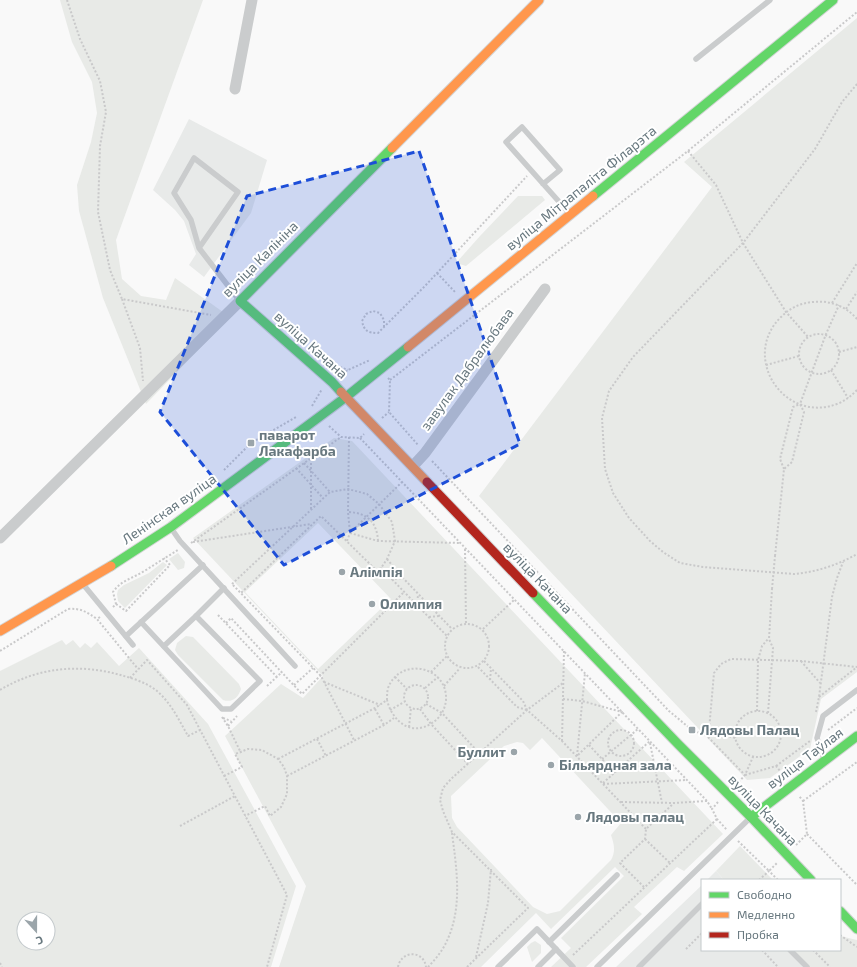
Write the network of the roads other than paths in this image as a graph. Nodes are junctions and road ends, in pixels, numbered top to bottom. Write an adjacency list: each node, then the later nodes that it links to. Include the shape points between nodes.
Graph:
1 (252, 0): 6 (street)
2 (539, 0): 11 (main road, вуліца Калініна)
3 (770, 0): 5 (lane)
4 (833, 0): 8 (main road, вуліца Мітрапаліта Філарэта)
5 (696, 59)
6 (234, 89)
7 (543, 184): 7 (lane, via 506,142 522,127 560,170); 8 (lane)
8 (570, 214): 12 (main road, вуліца Мітрапаліта Філарэта)
9 (199, 248): 9 (lane, via 238,192 194,158 174,193 191,220); 11 (lane)
10 (545, 289): 13 (street, завулак Дабралюбава)
11 (240, 301): 12 (main road, вуліца Качана); 15 (street, вуліца Калініна)
12 (346, 397): 13 (main road, вуліца Качана); 14 (main road, Ленінская вуліца)
13 (413, 466): 29 (main road, вуліца Качана, via 678,744)
14 (171, 528): 16 (lane); 17 (main road, Ленінская вуліца)
15 (0, 538)
16 (203, 565): 18 (lane); 20 (lane)
17 (82, 583): 21 (main road, Ленінская вуліца); 22 (lane)
18 (224, 588): 19 (lane); 25 (lane)
19 (196, 616): 24 (lane); 24 (lane, via 260,681 231,709 222,709)
20 (141, 622): 22 (lane); 24 (lane)
21 (0, 632)
22 (126, 636): 23 (lane)
23 (133, 645)
24 (164, 646)
25 (295, 666)
26 (857, 690): 28 (lane, via 823,716 818,738)
27 (857, 736): 28 (main road, вуліца Таўлая)
28 (824, 761): 29 (main road, вуліца Таўлая)
29 (752, 817): 31 (main road, вуліца Качана); 41 (lane)
30 (617, 875): 35 (lane)
31 (809, 879)
32 (701, 905): 42 (lane)
33 (841, 912): 34 (main road)
34 (857, 929)
35 (549, 942): 36 (lane); 38 (lane, via 536,930)
36 (556, 949): 39 (lane); 40 (lane)
37 (791, 951): 43 (lane)
38 (498, 967)
39 (538, 967)
40 (572, 967)
41 (597, 967)
42 (639, 967)
43 (807, 967)

